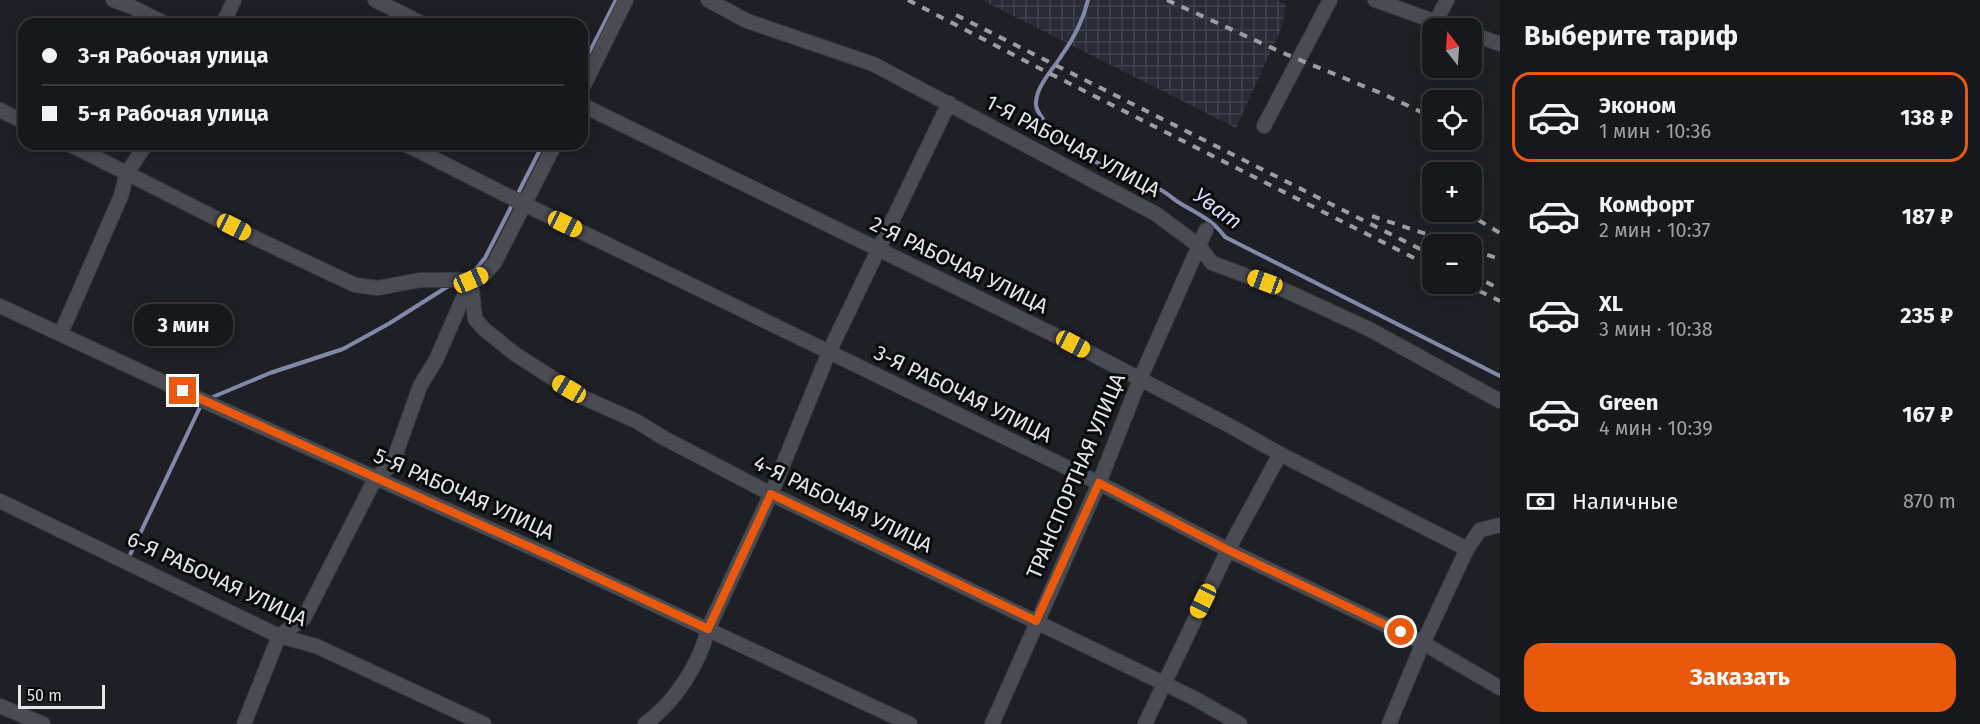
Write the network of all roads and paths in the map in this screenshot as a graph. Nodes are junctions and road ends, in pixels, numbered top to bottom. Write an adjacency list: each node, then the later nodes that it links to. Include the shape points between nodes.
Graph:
1 (113, 0): 9 (street)
2 (234, 0): 10 (street)
3 (375, 0): 11 (street)
4 (626, 0): 16 (street)
5 (708, 0): 17 (street, 1-Я РАБОЧАЯ УЛИЦА, via 747,21 873,64)
6 (1330, 0): 21 (street)
7 (1375, 0): 12 (street)
8 (1447, 0): 13 (street)
9 (154, 18)
10 (226, 18)
11 (411, 18)
12 (1424, 18)
13 (1437, 18)
14 (1482, 38): 15 (street)
15 (1500, 44)
16 (588, 78)
17 (949, 103): 29 (street, 1-Я РАБОЧАЯ УЛИЦА, via 1156,214); 30 (street)
18 (588, 108): 30 (street, 2-Я РАБОЧАЯ УЛИЦА)
19 (0, 110): 20 (street)
20 (18, 119)
21 (1264, 126)
22 (81, 150): 26 (street)
23 (142, 150): 26 (street)
24 (417, 150): 27 (street, 3-Я РАБОЧАЯ УЛИЦА)
25 (552, 150): 27 (street)
26 (127, 173): 31 (street, via 355,285 378,288 420,280); 33 (street, via 121,196)
27 (524, 204): 31 (street, via 495,262 483,275); 34 (street, 3-Я РАБОЧАЯ УЛИЦА)
28 (1206, 230): 29 (street, ТРАНСПОРТНАЯ УЛИЦА)
29 (1198, 245): 35 (street, ТРАНСПОРТНАЯ УЛИЦА); 36 (street, 1-Я РАБОЧАЯ УЛИЦА, via 1212,263 1282,288 1369,329)
30 (880, 249): 34 (street); 35 (street, 2-Я РАБОЧАЯ УЛИЦА)
31 (471, 280): 38 (street, via 436,360 420,386 392,465); 40 (street, 4-Я РАБОЧАЯ УЛИЦА, via 475,319 515,354 582,397 636,420)
32 (0, 306): 33 (street, 5-Я РАБОЧАЯ УЛИЦА)
33 (61, 333): 38 (street, 5-Я РАБОЧАЯ УЛИЦА)
34 (830, 352): 39 (street, 3-Я РАБОЧАЯ УЛИЦА); 40 (street)
35 (1140, 379): 37 (street, 2-Я РАБОЧАЯ УЛИЦА); 39 (street, ТРАНСПОРТНАЯ УЛИЦА)
36 (1500, 401)
37 (1280, 454): 43 (street, 2-Я РАБОЧАЯ УЛИЦА); 44 (street)
38 (376, 477): 46 (street, 5-Я РАБОЧАЯ УЛИЦА); 47 (street, via 304,618)
39 (1099, 483): 44 (street, 3-Я РАБОЧАЯ УЛИЦА); 45 (street, ТРАНСПОРТНАЯ УЛИЦА)
40 (771, 494): 45 (street, 4-Я РАБОЧАЯ УЛИЦА); 46 (street)
41 (0, 501): 47 (street, 6-Я РАБОЧАЯ УЛИЦА)
42 (1500, 525): 43 (street, via 1480,530)
43 (1467, 549): 48 (street)
44 (1228, 550): 48 (street, 3-Я РАБОЧАЯ УЛИЦА); 49 (street)
45 (1036, 621): 49 (street, 4-Я РАБОЧАЯ УЛИЦА); 57 (street, ТРАНСПОРТНАЯ УЛИЦА)
46 (708, 629): 55 (street, via 704,646 680,686); 56 (street, 5-Я РАБОЧАЯ УЛИЦА)
47 (279, 636): 53 (street); 54 (street, 6-Я РАБОЧАЯ УЛИЦА, via 316,646)
48 (1423, 643): 50 (street, 3-Я РАБОЧАЯ УЛИЦА); 60 (street)
49 (1165, 684): 58 (street); 59 (street, 4-Я РАБОЧАЯ УЛИЦА)
50 (1500, 688)
51 (0, 706): 52 (street)
52 (43, 724)
53 (244, 724)
54 (484, 724)
55 (645, 724)
56 (910, 724)
57 (992, 724)
58 (1145, 724)
59 (1240, 724)
60 (1389, 724)

